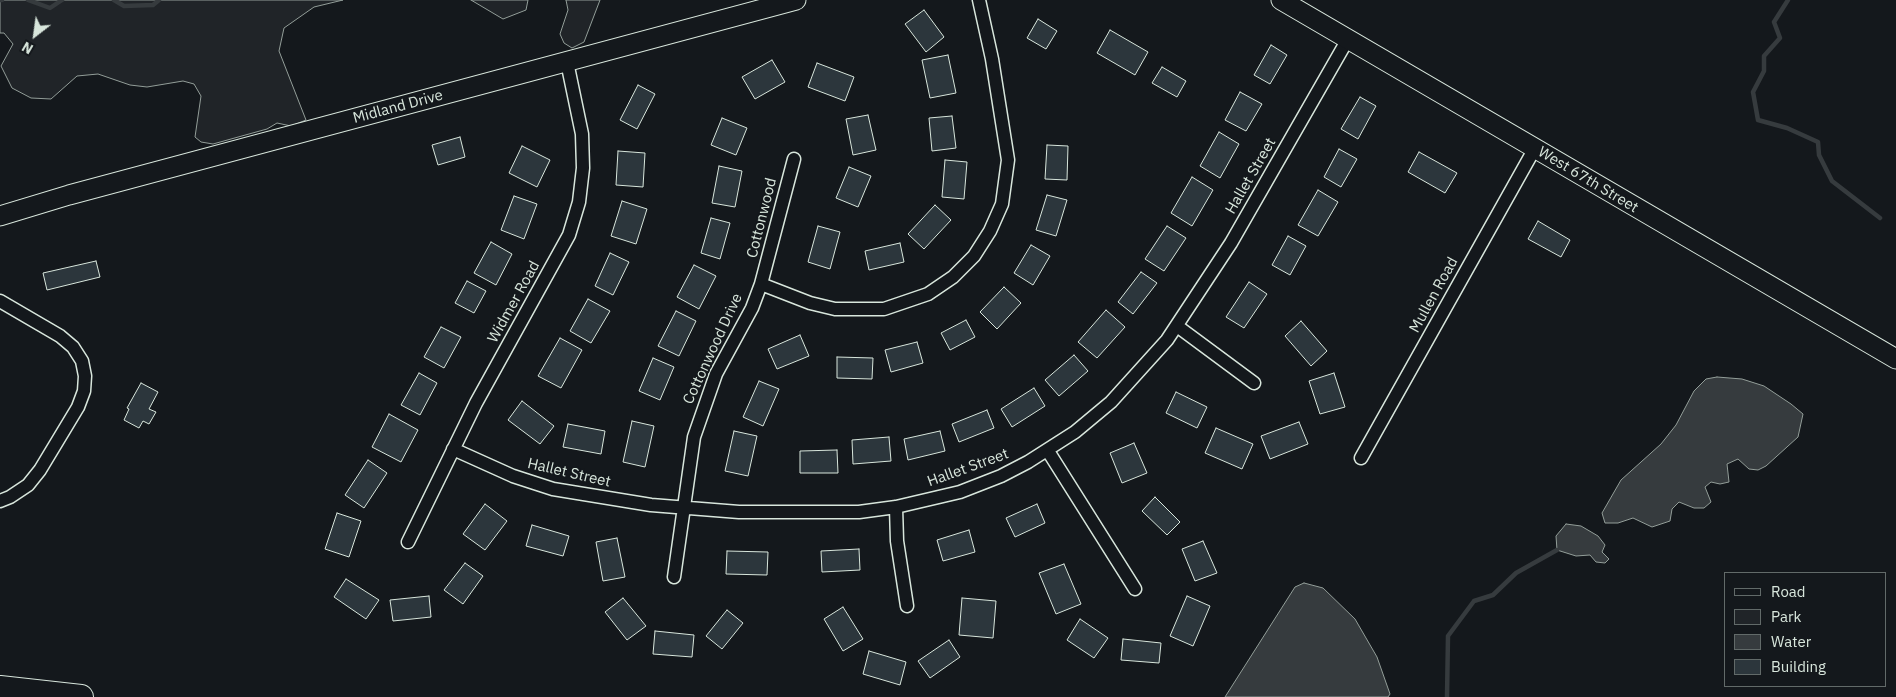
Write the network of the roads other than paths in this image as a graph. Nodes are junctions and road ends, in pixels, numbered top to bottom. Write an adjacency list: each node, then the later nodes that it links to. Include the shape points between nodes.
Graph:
1 (796, 0): 5 (street, Midland Drive)
2 (978, 0): 9 (street, Cottonwood Drive, via 995,77 1008,160 1002,204 974,256 941,286 914,300 884,309 835,309)
3 (1281, 0): 4 (street, West 67th Street)
4 (1348, 39): 6 (street, West 67th Street); 11 (street, Hallet Street, via 1231,243)
5 (566, 62): 8 (street, Midland Drive, via 78,192); 14 (street, Widmer Road, via 582,134 579,202 559,256)
6 (1535, 148): 12 (street, West 67th Street); 16 (street, Mullen Road)
7 (794, 159): 9 (street, Cottonwood)
8 (0, 216)
9 (760, 284): 19 (street, Cottonwood Drive, via 752,308 704,402 694,437)
10 (0, 301): 17 (street, via 73,347 82,361 85,376 78,407 40,470 28,485)
11 (1177, 326): 13 (street); 15 (street, Hallet Street, via 1139,374 1111,402)
12 (1896, 359)
13 (1254, 383)
14 (453, 449): 19 (street, Hallet Street, via 513,476 553,489); 20 (street, Widmer Road)
15 (1048, 451): 18 (street, Hallet Street, via 960,492); 22 (street)
16 (1361, 458)
17 (0, 501)
18 (896, 507): 19 (street, Hallet Street, via 859,512 804,513); 23 (street, via 897,541)
19 (683, 508): 21 (street)
20 (408, 542)
21 (674, 577)
22 (1135, 589)
23 (907, 606)
24 (0, 688): 25 (highway)
25 (81, 697)

